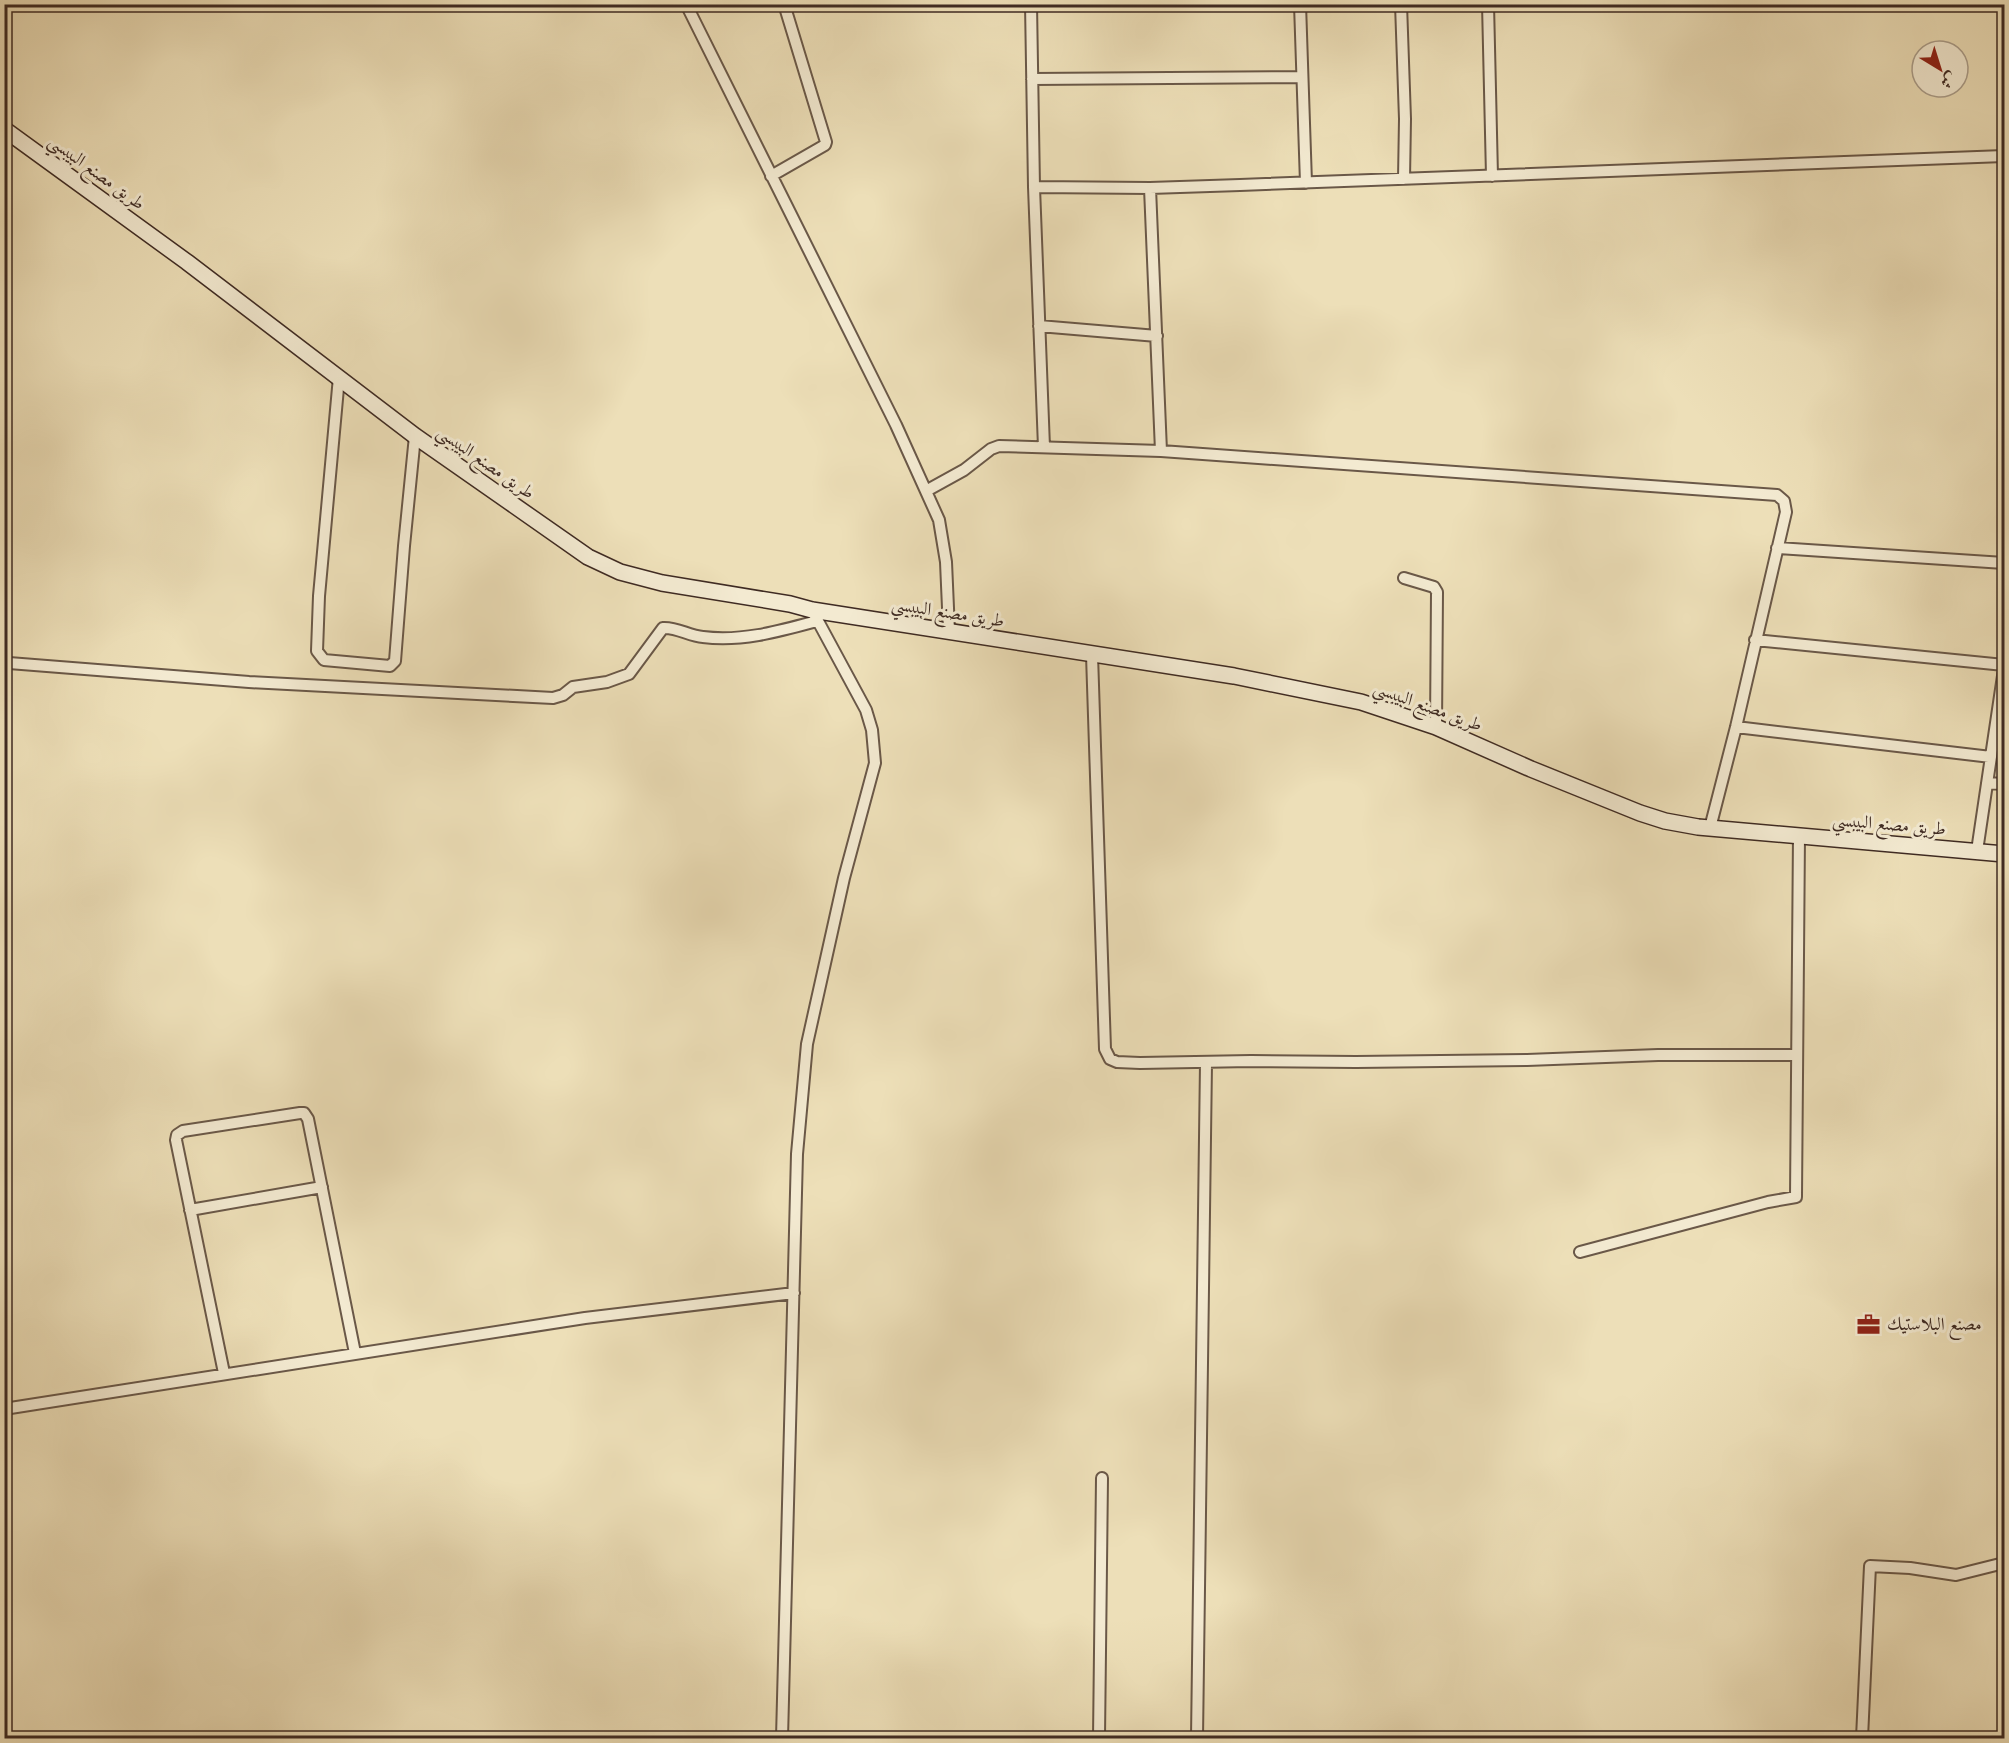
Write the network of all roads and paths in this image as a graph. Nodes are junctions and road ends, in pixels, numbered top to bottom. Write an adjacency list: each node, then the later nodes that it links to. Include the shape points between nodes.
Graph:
1 (686, 4): 11 (street)
2 (784, 4): 11 (street, via 826,142)
3 (1031, 4): 8 (street)
4 (1300, 4): 7 (street)
5 (1401, 4): 13 (street)
6 (1488, 4): 12 (street)
7 (1301, 77): 8 (street); 14 (street)
8 (1032, 79): 15 (street)
9 (4, 129): 19 (main road, طريق مصنع البيبسي)
10 (2004, 156): 12 (street)
11 (771, 176): 23 (street)
12 (1492, 176): 13 (street)
13 (1404, 180): 14 (street)
14 (1306, 183): 16 (street)
15 (1034, 187): 16 (street); 17 (street)
16 (1150, 188): 18 (street)
17 (1039, 326): 18 (street); 21 (street)
18 (1157, 336): 22 (street)
19 (339, 377): 20 (main road, طريق مصنع البيبسي); 20 (street, via 316,651 324,660 390,666 395,661)
20 (415, 436): 27 (main road, طريق مصنع البيبسي, via 573,548 604,565 662,583 790,604)
21 (1044, 447): 22 (street); 23 (street, via 999,446)
22 (1161, 451): 24 (street, via 1767,493 1784,501 1786,512)
23 (926, 491): 28 (street, via 939,520 946,562)
24 (1777, 548): 25 (street); 29 (street)
25 (2004, 563)
26 (1404, 578): 34 (street, via 1434,587 1437,592)
27 (814, 615): 28 (main road, طريق مصنع البيبسي); 31 (street, via 764,634 721,638 663,628 629,674 573,687 553,698 249,682); 48 (street, via 866,710 875,763 829,941 804,1063 796,1154)
28 (949, 631): 30 (main road, طريق مصنع البيبسي)
29 (1755, 640): 32 (street); 35 (street)
30 (1092, 655): 34 (main road, طريق مصنع البيبسي, via 1234,676 1335,697); 44 (street, via 1105,1049 1116,1062)
31 (9, 663)
32 (2004, 667): 33 (street)
33 (2003, 692): 36 (street)
34 (1436, 727): 39 (main road, طريق مصنع البيبسي, via 1640,813)
35 (1736, 727): 36 (street); 39 (street)
36 (1991, 757): 37 (street)
37 (1987, 783): 38 (street); 41 (street)
38 (2004, 784)
39 (1710, 828): 40 (main road, طريق مصنع البيبسي)
40 (1798, 835): 41 (main road, طريق مصنع البيبسي); 43 (street)
41 (1977, 851): 42 (main road, طريق مصنع البيبسي)
42 (2004, 854)
43 (1796, 1055): 44 (street); 47 (street, via 1796,1197)
44 (1206, 1063): 56 (street)
45 (322, 1187): 46 (street); 46 (street, via 304,1113 183,1131 176,1140); 49 (street)
46 (190, 1210): 50 (street)
47 (1580, 1252)
48 (794, 1293): 49 (street, via 585,1318); 54 (street)
49 (355, 1353): 50 (street)
50 (224, 1373): 51 (street)
51 (4, 1409)
52 (1102, 1478): 55 (street)
53 (2004, 1563): 57 (street, via 1956,1575 1870,1566)
54 (782, 1738)
55 (1099, 1738)
56 (1197, 1738)
57 (1862, 1738)

